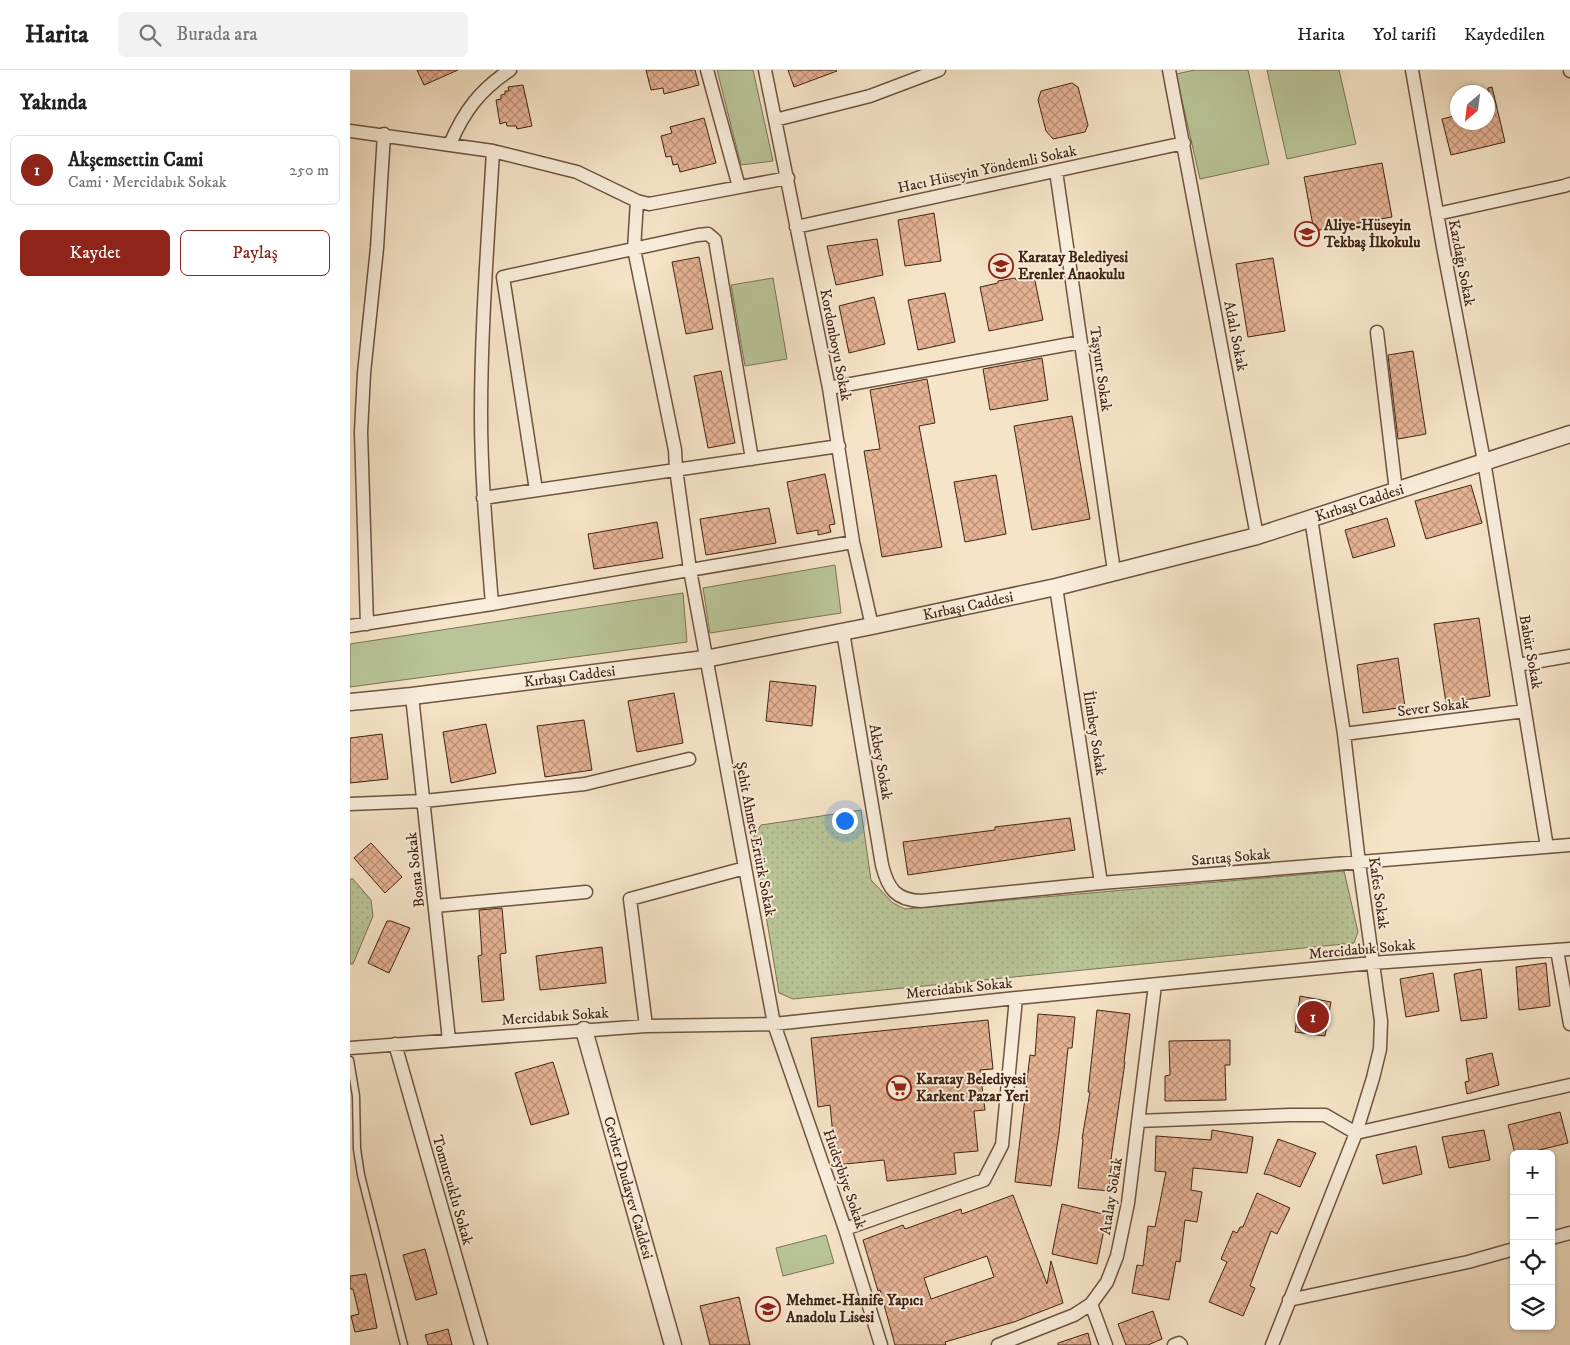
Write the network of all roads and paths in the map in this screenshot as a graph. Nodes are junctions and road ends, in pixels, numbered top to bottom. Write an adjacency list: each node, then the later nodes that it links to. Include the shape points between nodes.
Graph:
1 (510, 70): 11 (street, via 491,82 471,104)
2 (707, 70): 16 (street)
3 (765, 70): 7 (street, Kordonboyu Sokak)
4 (939, 70): 7 (street, via 870,96)
5 (1169, 70): 10 (street, Adalı Sokak)
6 (1412, 70): 18 (street, Kazdağı Sokak)
7 (776, 120): 14 (street, Kordonboyu Sokak)
8 (350, 131): 9 (street)
9 (384, 134): 11 (street); 41 (street, via 361,432)
10 (1184, 143): 13 (street, Hacı Hüseyin Yöndemli Sokak); 35 (street, Adalı Sokak)
11 (450, 144): 12 (street)
12 (493, 150): 17 (street, via 577,172); 21 (street)
13 (1056, 171): 19 (street, Hacı Hüseyin Yöndemli Sokak); 24 (street, Taşyurt Sokak)
14 (788, 178): 16 (street); 19 (street, Kordonboyu Sokak)
15 (1570, 184): 18 (street)
16 (739, 187): 17 (street, via 650,204)
17 (636, 201): 20 (street, Şehit Ahmet Ertürk Sokak)
18 (1437, 214): 29 (street, Kazdağı Sokak)
19 (796, 227): 25 (street, Kordonboyu Sokak)
20 (634, 249): 22 (street); 28 (street, via 698,235 708,234 715,240); 30 (street, Şehit Ahmet Ertürk Sokak, via 675,450)
21 (486, 276): 22 (street); 33 (street, via 481,415)
22 (503, 277): 31 (street)
23 (1377, 332): 32 (street)
24 (1081, 342): 25 (street); 38 (street, Taşyurt Sokak)
25 (829, 388): 27 (street, Kordonboyu Sokak)
26 (1570, 434): 29 (street, Kırbaşı Caddesi)
27 (838, 446): 28 (street); 36 (street, Kordonboyu Sokak)
28 (752, 459): 30 (street)
29 (1484, 462): 32 (street, Kırbaşı Caddesi); 47 (street, Babür Sokak)
30 (676, 469): 31 (street); 37 (street, Şehit Ahmet Ertürk Sokak)
31 (536, 490): 33 (street)
32 (1396, 491): 34 (street, Kırbaşı Caddesi)
33 (483, 498): 40 (street)
34 (1311, 518): 35 (street, Kırbaşı Caddesi); 51 (street, Kafes Sokak)
35 (1257, 536): 38 (street, Kırbaşı Caddesi)
36 (853, 542): 37 (street); 43 (street, Kordonboyu Sokak)
37 (690, 570): 40 (street); 46 (street, Şehit Ahmet Ertürk Sokak)
38 (1114, 571): 39 (street, Kırbaşı Caddesi)
39 (1056, 587): 43 (street, Kırbaşı Caddesi); 59 (street, İlimbey Sokak)
40 (492, 604): 41 (street)
41 (367, 624): 42 (street)
42 (350, 626)
43 (872, 626): 44 (street, Kırbaşı Caddesi)
44 (843, 632): 46 (street, Kırbaşı Caddesi); 61 (street, Akbey Sokak, via 882,865 886,880)
45 (1570, 656): 47 (street)
46 (705, 659): 48 (street, Kırbaşı Caddesi); 58 (street, Şehit Ahmet Ertürk Sokak)
47 (1517, 665): 50 (street, Babür Sokak)
48 (412, 696): 49 (street, Kırbaşı Caddesi); 53 (street, Bosna Sokak)
49 (350, 702)
50 (1525, 711): 51 (street, Sever Sokak); 56 (street, Babür Sokak)
51 (1344, 734): 57 (street, Kafes Sokak)
52 (689, 759): 53 (street, via 585,784)
53 (424, 801): 54 (street); 62 (street, Bosna Sokak)
54 (350, 804)
55 (1570, 845): 56 (street, Sarıtaş Sokak)
56 (1547, 847): 57 (street, Sarıtaş Sokak)
57 (1359, 863): 59 (street, Sarıtaş Sokak); 65 (street, Kafes Sokak)
58 (745, 868): 68 (street, Şehit Ahmet Ertürk Sokak); 70 (street, via 630,898)
59 (1101, 883): 61 (street, Sarıtaş Sokak, via 921,901 908,900)
60 (586, 892): 62 (street)
61 (896, 894)
62 (436, 906): 72 (street, Bosna Sokak)
63 (1570, 948): 64 (street, Mercidabık Sokak)
64 (1556, 950): 65 (street, Mercidabık Sokak); 69 (street)
65 (1372, 964): 66 (street, Mercidabık Sokak); 78 (street, Kafes Sokak, via 1381,1021 1380,1049)
66 (1155, 985): 67 (street, Mercidabık Sokak); 77 (street, Atalay Sokak)
67 (1016, 998): 68 (street, Mercidabık Sokak); 79 (street, via 1002,1145 984,1180)
68 (774, 1024): 70 (street, Mercidabık Sokak); 79 (street, Hudeybiye Sokak)
69 (1570, 1024)
70 (646, 1026): 71 (street, Mercidabık Sokak)
71 (584, 1030): 72 (street, Mercidabık Sokak); 87 (street, Cevher Dudayev Caddesi)
72 (449, 1040): 73 (street, Mercidabık Sokak)
73 (394, 1044): 74 (street, Mercidabık Sokak); 86 (street, Tomurcuklu Sokak)
74 (350, 1048)
75 (350, 1060): 85 (lane, via 356,1096 361,1175)
76 (1570, 1085): 78 (street)
77 (1138, 1121): 78 (street, via 1326,1115); 84 (street, Atalay Sokak, via 1128,1203 1117,1256 1107,1282)
78 (1356, 1132): 83 (street, Kafes Sokak)
79 (845, 1229): 88 (street, Hudeybiye Sokak)
80 (1570, 1233): 81 (street)
81 (1555, 1237)
82 (1510, 1250): 83 (street)
83 (1289, 1300): 93 (street, Kafes Sokak)
84 (1091, 1304): 89 (street, Atalay Sokak, via 1074,1315); 90 (street)
85 (404, 1345)
86 (481, 1345)
87 (673, 1345)
88 (881, 1345)
89 (998, 1345)
90 (1106, 1345)
91 (1174, 1345): 92 (street)
92 (1181, 1345)
93 (1272, 1345)

